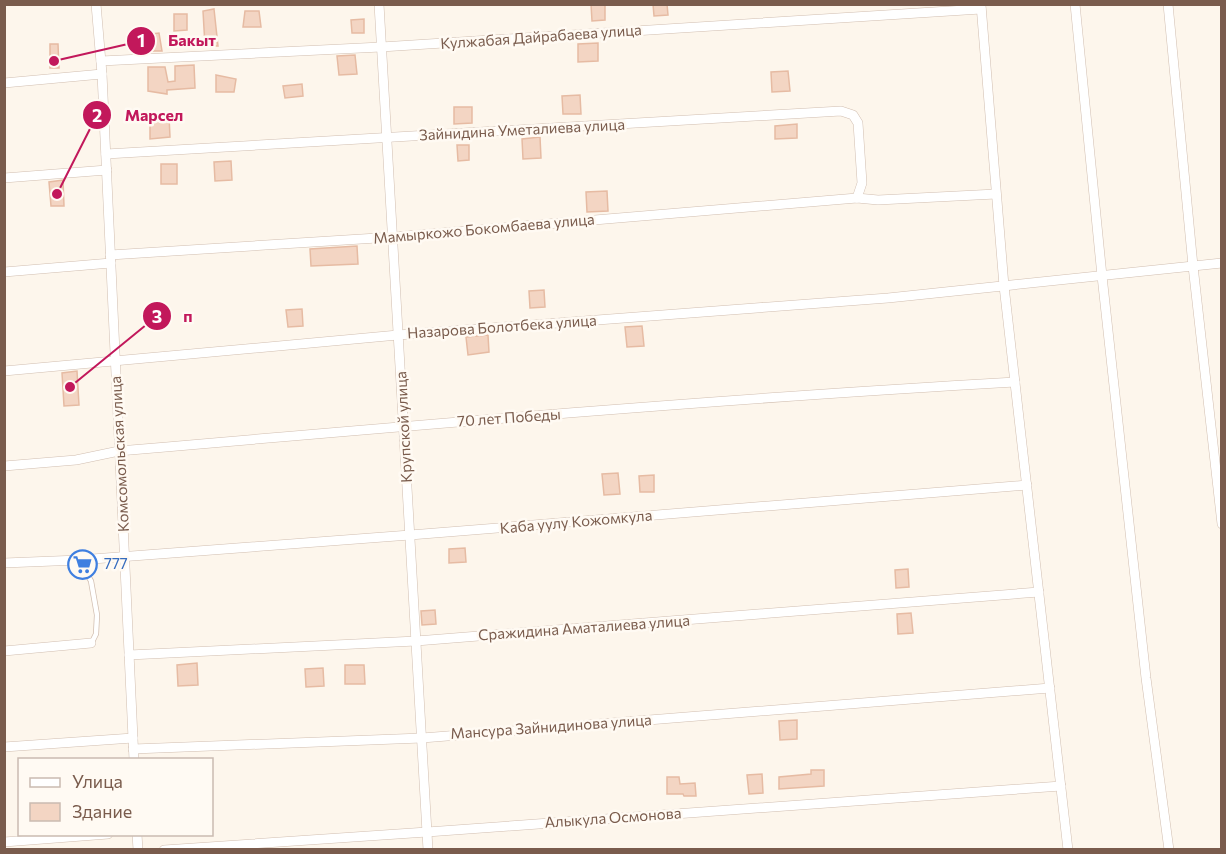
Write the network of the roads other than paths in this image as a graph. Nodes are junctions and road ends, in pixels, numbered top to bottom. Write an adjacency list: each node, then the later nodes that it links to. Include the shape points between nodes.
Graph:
1 (96, 4): 7 (street, Комсомольская улица)
2 (379, 4): 6 (street, Крупской улица)
3 (1075, 4): 21 (street)
4 (1168, 4): 19 (street)
5 (981, 7): 6 (street, Кулжабая Дайрабаева улица); 14 (street)
6 (381, 47): 7 (street, Кулжабая Дайрабаева улица); 10 (street, Крупской улица)
7 (101, 61): 8 (street, Комсомольская улица)
8 (102, 74): 9 (street); 11 (street, Комсомольская улица)
9 (4, 83)
10 (387, 138): 11 (street, Зайнидина Уметалиева улица); 15 (street, Зайнидина Уметалиева улица, via 841,111 853,115 858,123 862,183); 16 (street, Крупской улица)
11 (106, 154): 12 (street, Комсомольская улица)
12 (106, 170): 13 (street); 17 (street, Комсомольская улица)
13 (4, 178)
14 (996, 194): 15 (street, Мамыркожо Бокомбаева улица); 22 (street)
15 (857, 198): 16 (street, Мамыркожо Бокомбаева улица)
16 (393, 237): 17 (street, Мамыркожо Бокомбаева улица); 23 (street, Крупской улица)
17 (111, 259): 20 (street, Мамыркожо Бокомбаева улица); 24 (street, Комсомольская улица)
18 (1221, 263): 19 (street, Назарова Болотбека улица)
19 (1193, 266): 21 (street, Назарова Болотбека улица); 31 (street)
20 (4, 272)
21 (1102, 276): 22 (street, Назарова Болотбека улица); 53 (street)
22 (1004, 286): 23 (street, Назарова Болотбека улица); 26 (street)
23 (398, 335): 24 (street, Назарова Болотбека улица); 27 (street, Крупской улица)
24 (115, 360): 25 (street, Назарова Болотбека улица); 28 (street, Комсомольская улица)
25 (4, 371)
26 (1015, 382): 27 (street, 70 лет Победы); 30 (street)
27 (404, 426): 28 (street, 70 лет Победы); 32 (street, Крупской улица)
28 (119, 451): 29 (street, 70 лет Победы, via 76,460); 33 (street, Комсомольская улица)
29 (4, 466)
30 (1027, 485): 32 (street, Каба уулу Кожомкула); 36 (street)
31 (1221, 524)
32 (410, 535): 33 (street, Каба уулу Кожомкула); 37 (street, Крупской улица)
33 (124, 556): 34 (street, Каба уулу Кожомкула); 40 (street, Комсомольская улица)
34 (79, 560): 35 (street, Каба уулу Кожомкула); 38 (lane, via 91,581 97,615)
35 (4, 563)
36 (1039, 592): 37 (street, Сражидина Аматалиева улица); 41 (street)
37 (416, 641): 40 (street, Сражидина Аматалиева улица); 43 (street, Крупской улица)
38 (92, 643): 39 (street)
39 (4, 651)
40 (129, 655): 42 (street, Комсомольская улица)
41 (1050, 688): 43 (street, Мансура Зайнидинова улица); 46 (street)
42 (133, 738): 44 (street); 45 (street, Комсомольская улица)
43 (422, 738): 45 (street, Мансура Зайнидинова улица); 47 (street, Крупской улица)
44 (4, 747)
45 (134, 754)
46 (1061, 786): 47 (street, Алыкула Осмонова); 52 (street)
47 (428, 832): 50 (street, Алыкула Осмонова); 51 (street, Крупской улица)
48 (82, 836): 49 (street)
49 (4, 842)
50 (164, 849)
51 (428, 849)
52 (1068, 849)
53 (1169, 849)

